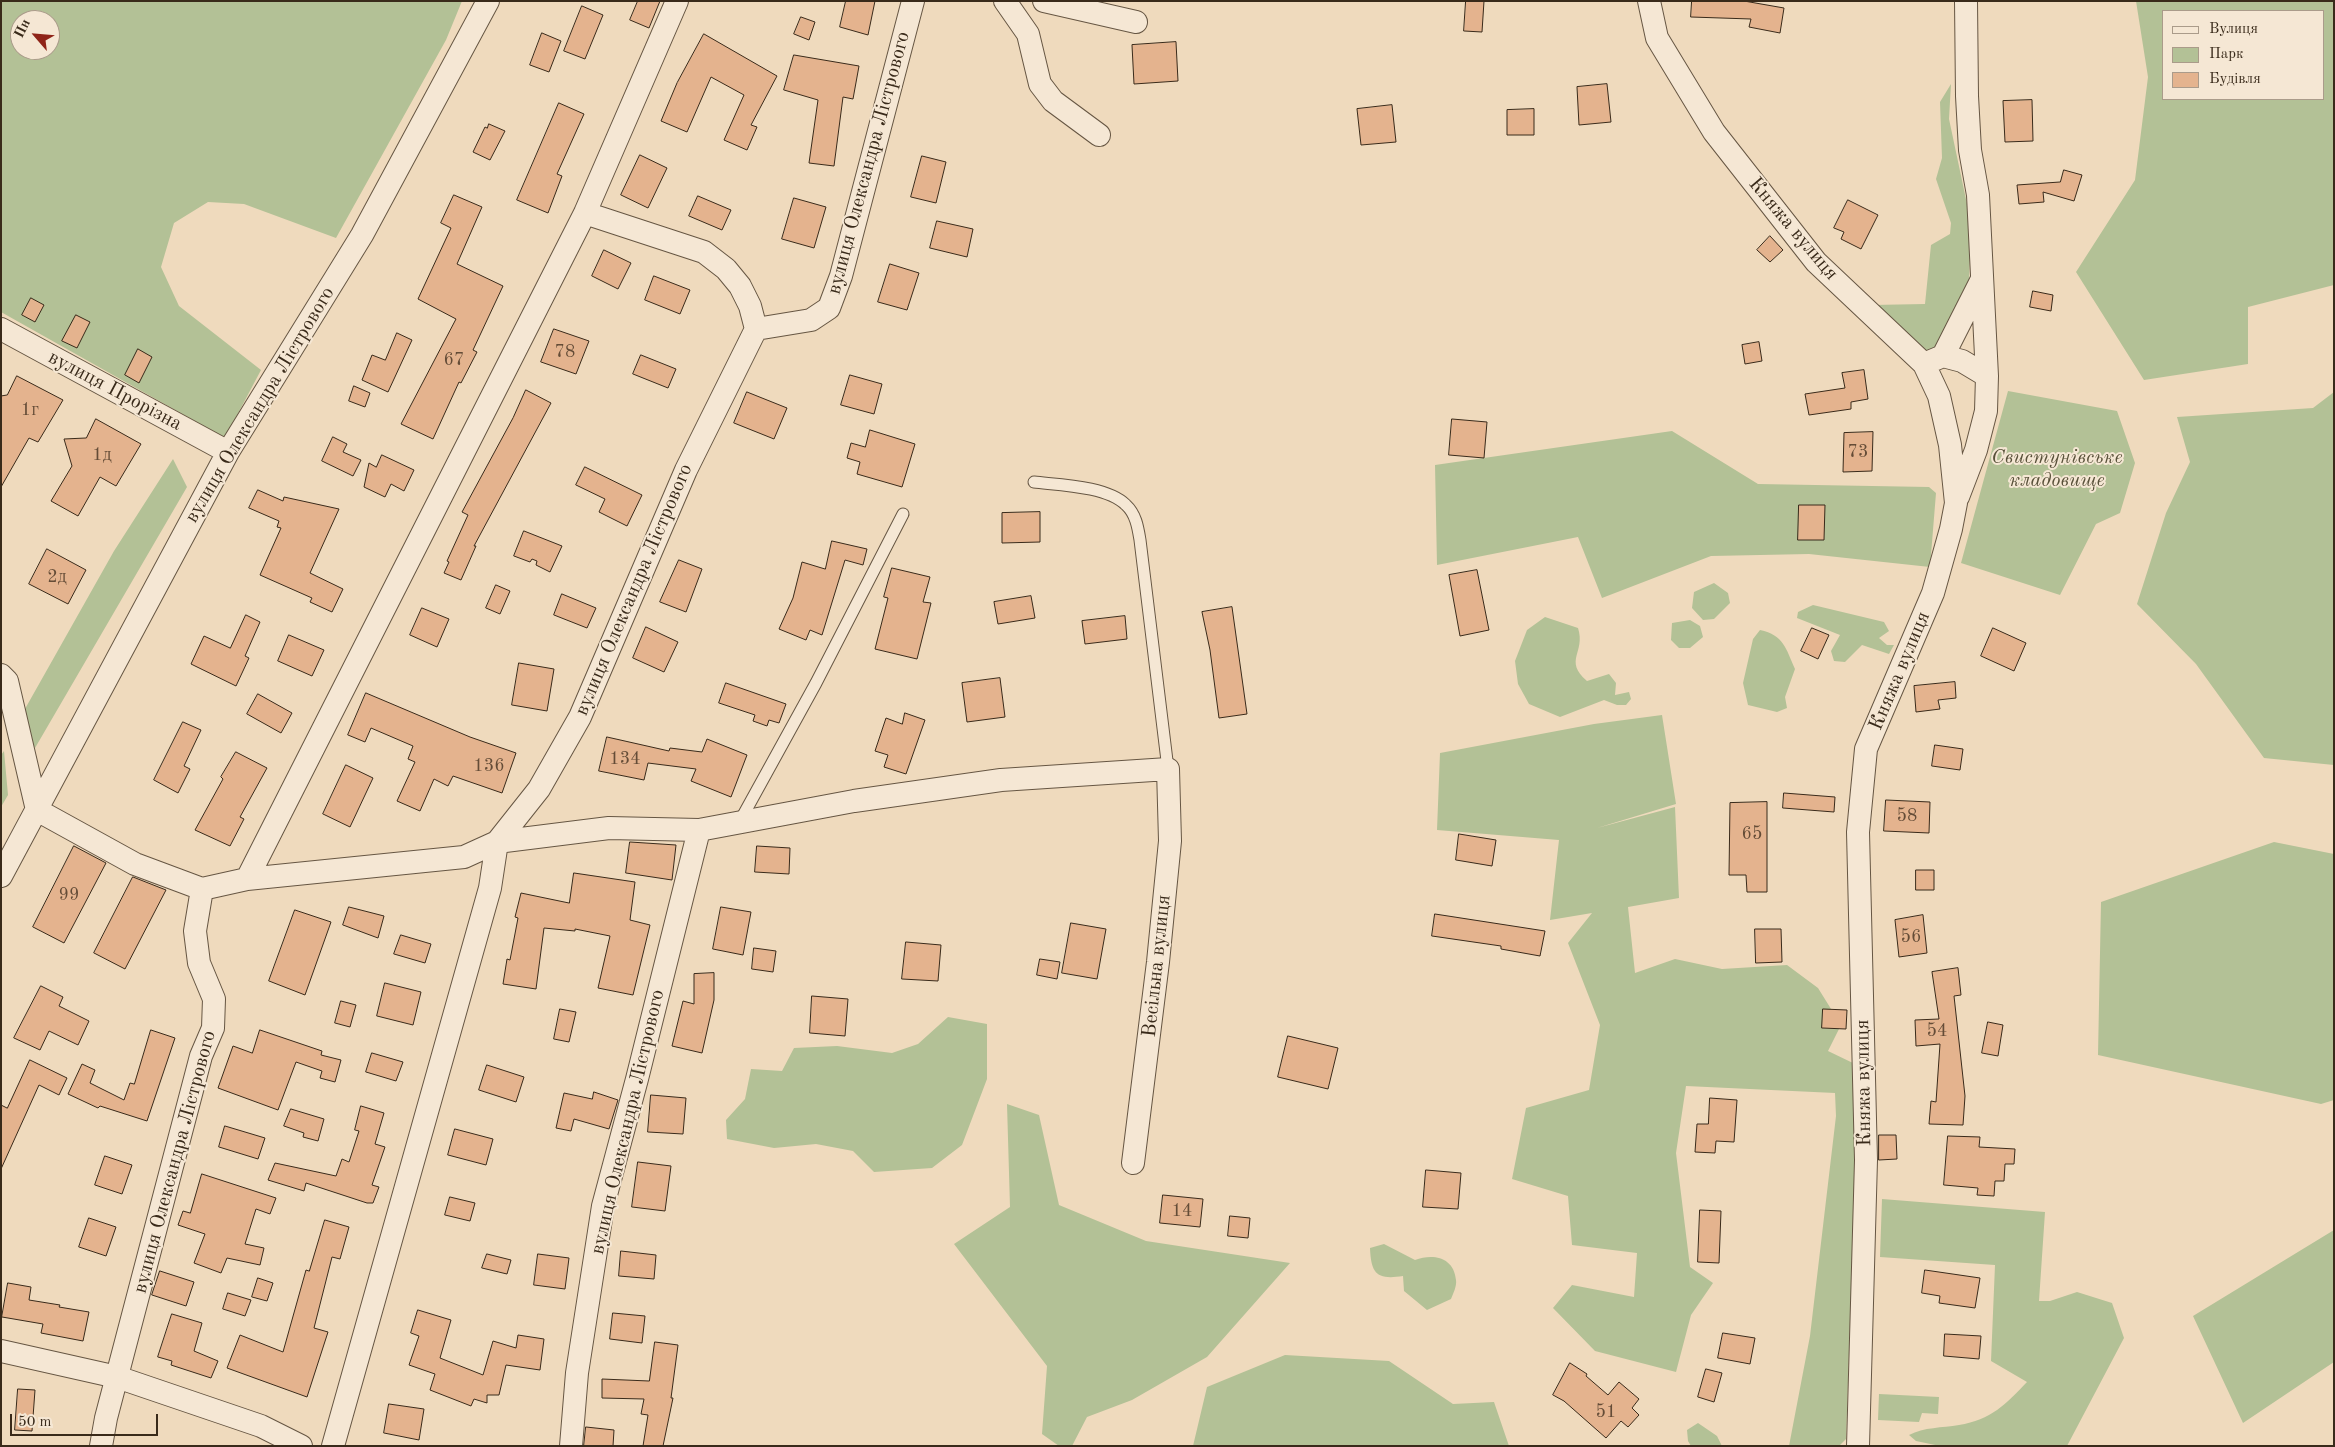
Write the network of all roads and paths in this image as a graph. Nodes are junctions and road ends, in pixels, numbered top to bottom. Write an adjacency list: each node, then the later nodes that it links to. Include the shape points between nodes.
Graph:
1 (488, 1): 16 (street, вулиця Олександра Лістрового, via 362,234)
2 (678, 1): 10 (street)
3 (913, 1): 13 (street, вулиця Олександра Лістрового, via 841,276 829,308 811,320)
4 (1005, 1): 9 (street, via 1028,34 1040,84 1053,101)
5 (1044, 1): 8 (street)
6 (1649, 1): 14 (street, Княжа вулиця, via 1657,38 1714,132 1816,262)
7 (1966, 1): 11 (street, via 1970,150 1978,195)
8 (1136, 22)
9 (1099, 135)
10 (585, 213): 13 (street, via 704,252 726,268 740,286); 27 (street)
11 (1982, 279): 14 (street); 15 (street)
12 (1, 329): 16 (street, вулиця Прорізна)
13 (756, 329): 25 (street, вулиця Олександра Лістрового, via 686,470 580,717 539,790)
14 (1934, 360): 15 (street, via 1962,361); 18 (street, Княжа вулиця, via 1950,445)
15 (1987, 376): 18 (street, via 1986,411 1976,450)
16 (228, 452): 22 (street, вулиця Олександра Лістрового)
17 (1034, 482): 21 (lane, via 1083,488 1113,496 1136,518)
18 (1956, 503): 36 (street, Княжа вулиця, via 1933,593 1866,749 1864,768 1858,832 1866,1160)
19 (903, 514): 23 (lane)
20 (1, 675): 22 (street, via 7,681)
21 (1168, 769): 23 (street, вулиця Олександра Лістрового, via 1001,780); 29 (street, Весільна вулиця, via 1170,841)
22 (37, 810): 26 (street, вулиця Олександра Лістрового); 28 (street, via 135,864)
23 (740, 821): 24 (street, вулиця Олександра Лістрового)
24 (698, 830): 25 (street, вулиця Олександра Лістрового, via 608,828); 35 (street, вулиця Олександра Лістрового, via 603,1206 576,1373)
25 (497, 842): 27 (street, вулиця Олександра Лістрового, via 464,857); 34 (street, via 490,888)
26 (1, 876)
27 (247, 879): 28 (street, вулиця Олександра Лістрового)
28 (202, 889): 31 (street, вулиця Олександра Лістрового, via 195,931 198,963 214,999 213,1028 201,1056)
29 (1133, 1162)
30 (1, 1351): 31 (street)
31 (118, 1377): 32 (street, вулиця Олександра Лістрового); 33 (street, via 261,1426)
32 (101, 1446)
33 (301, 1446)
34 (333, 1446)
35 (571, 1446)
36 (1858, 1446)

